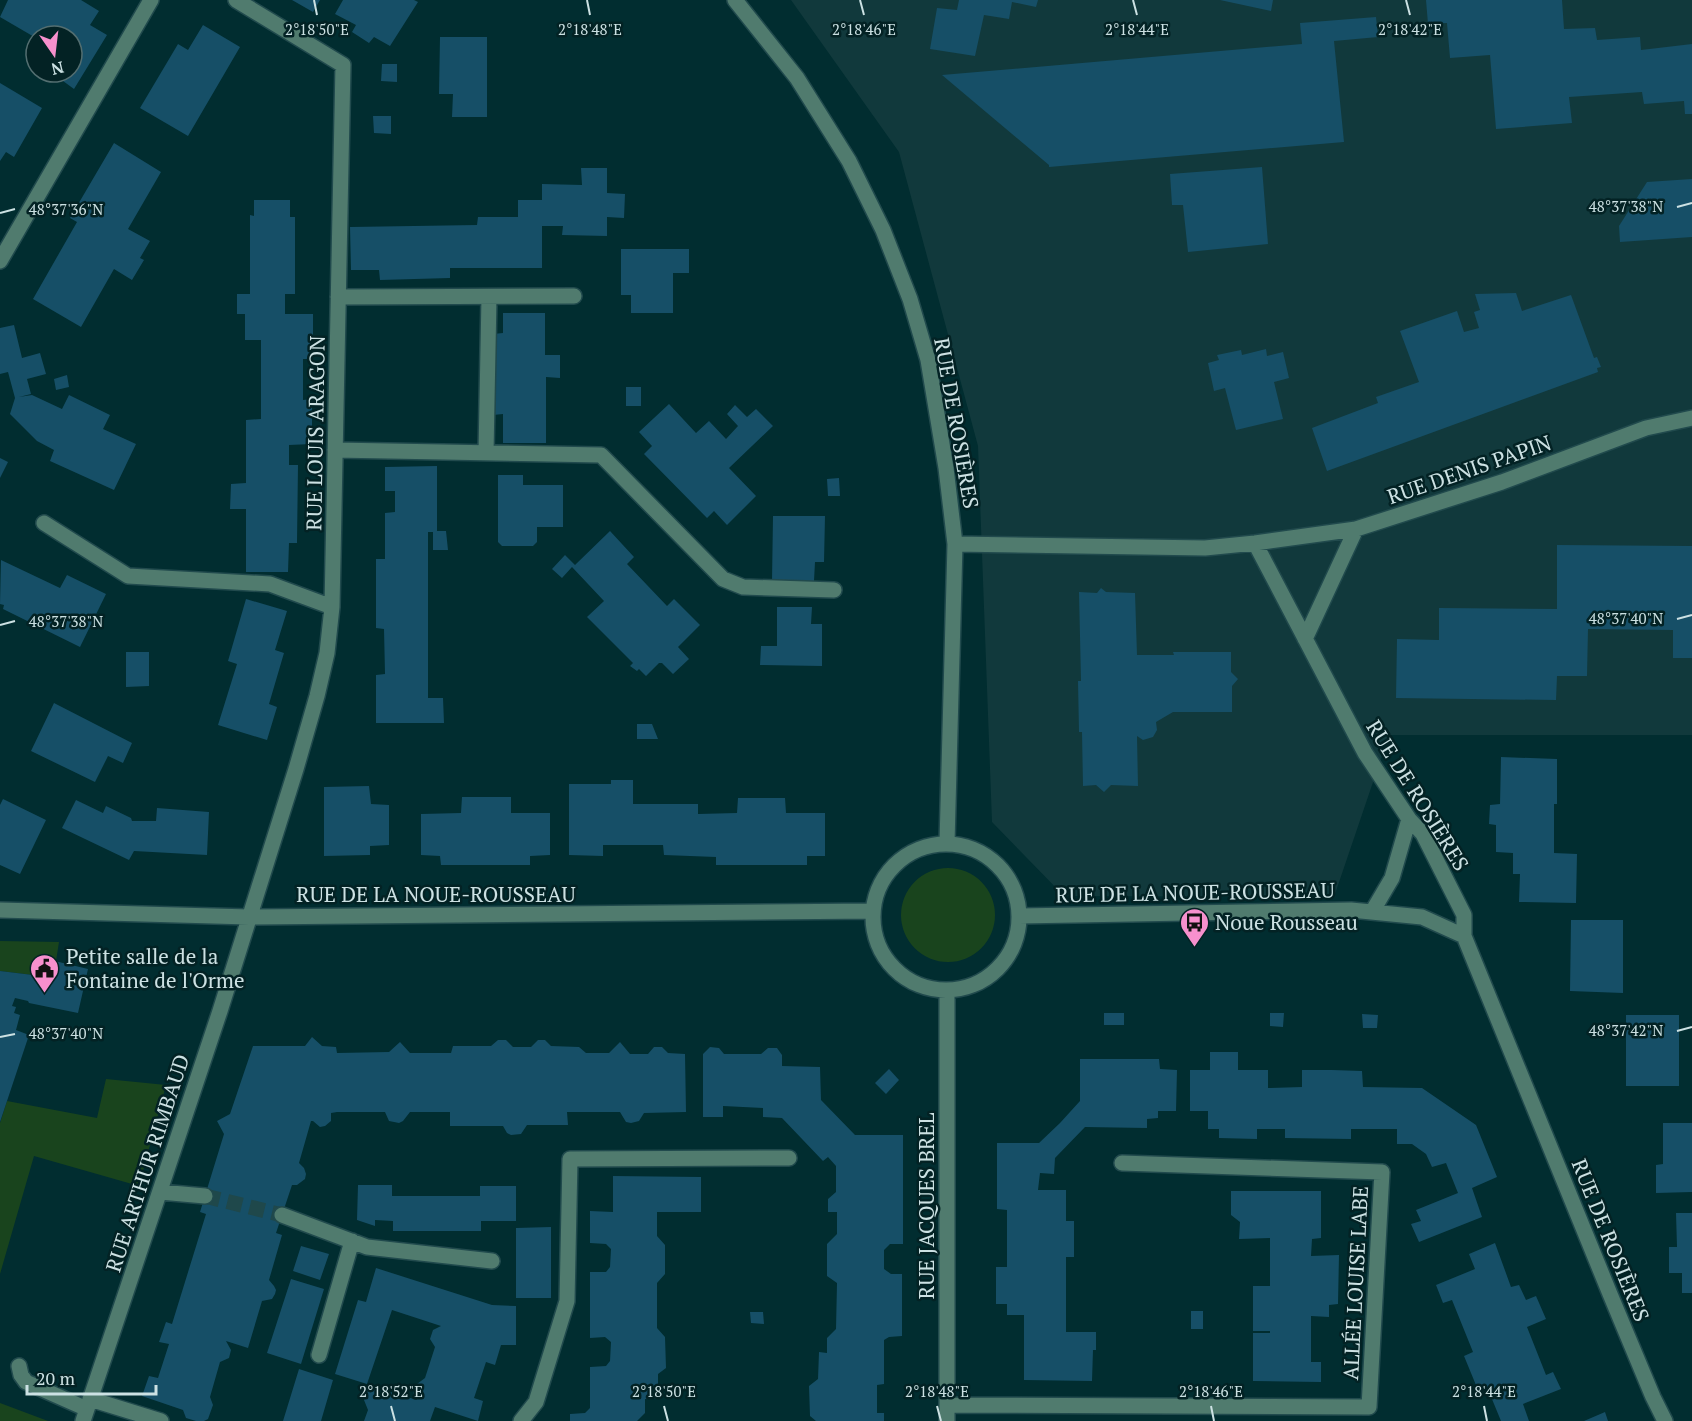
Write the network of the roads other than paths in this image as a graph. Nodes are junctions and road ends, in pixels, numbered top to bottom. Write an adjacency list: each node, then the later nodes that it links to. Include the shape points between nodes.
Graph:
1 (151, 0): 4 (street)
2 (236, 0): 6 (street, RUE LOUIS ARAGON, via 343,64)
3 (735, 0): 14 (street, RUE DE ROSIÈRES, via 797,78 849,161 883,230 928,360)
4 (0, 261)
5 (574, 296): 7 (street)
6 (338, 297): 7 (street); 9 (street, RUE LOUIS ARAGON)
7 (489, 297): 10 (street)
8 (1692, 418): 12 (street, RUE DENIS PAPIN, via 1646,428 1502,482)
9 (335, 450): 10 (street); 16 (street, RUE LOUIS ARAGON)
10 (486, 453): 15 (street, via 602,455 723,579 743,587)
11 (44, 523): 16 (street, via 128,576 270,584)
12 (1356, 529): 13 (street, RUE DENIS PAPIN); 17 (street)
13 (1255, 543): 14 (street, via 1205,548); 17 (street, RUE DE ROSIÈRES)
14 (955, 544): 19 (street, RUE DE ROSIÈRES)
15 (834, 590)
16 (332, 607): 24 (street, RUE LOUIS ARAGON, via 317,696)
17 (1305, 639): 18 (street, RUE DE ROSIÈRES, via 1365,753)
18 (1409, 819): 22 (street, via 1392,878); 25 (street, RUE DE ROSIÈRES, via 1423,834 1464,915)
19 (947, 843): 21 (street, via 911,852 896,863 884,876); 23 (street, via 966,846 998,866 1010,880)
20 (0, 910): 24 (street, RUE DE LA NOUE-ROUSSEAU)
21 (872, 911): 24 (street, RUE DE LA NOUE-ROUSSEAU); 26 (street, via 875,938 887,962 920,986)
22 (1372, 912): 23 (street, RUE DE LA NOUE-ROUSSEAU); 25 (street, RUE DE LA NOUE-ROUSSEAU, via 1422,917)
23 (1019, 916): 26 (street, via 1014,945 999,969 975,985)
24 (249, 917): 29 (street, RUE ARTHUR RIMBAUD)
25 (1464, 936): 42 (street, RUE DE ROSIÈRES)
26 (947, 990): 36 (street, RUE JACQUES BREL)
27 (789, 1158): 40 (street, via 570,1159 567,1301 536,1402)
28 (1122, 1162): 38 (street, ALLÉE LOUISE LABE, via 1382,1172 1369,1407)
29 (160, 1192): 30 (street); 37 (street, RUE ARTHUR RIMBAUD)
30 (205, 1196)
31 (282, 1215): 32 (street)
32 (352, 1241): 33 (street, via 367,1247); 34 (street)
33 (492, 1261)
34 (319, 1355)
35 (19, 1366): 37 (street, via 26,1382)
36 (946, 1405): 38 (street, ALLÉE LOUISE LABE); 41 (street, RUE JACQUES BREL)
37 (87, 1410): 39 (street)
38 (1335, 1414)
39 (161, 1421)
40 (521, 1421)
41 (946, 1421)
42 (1665, 1421)

